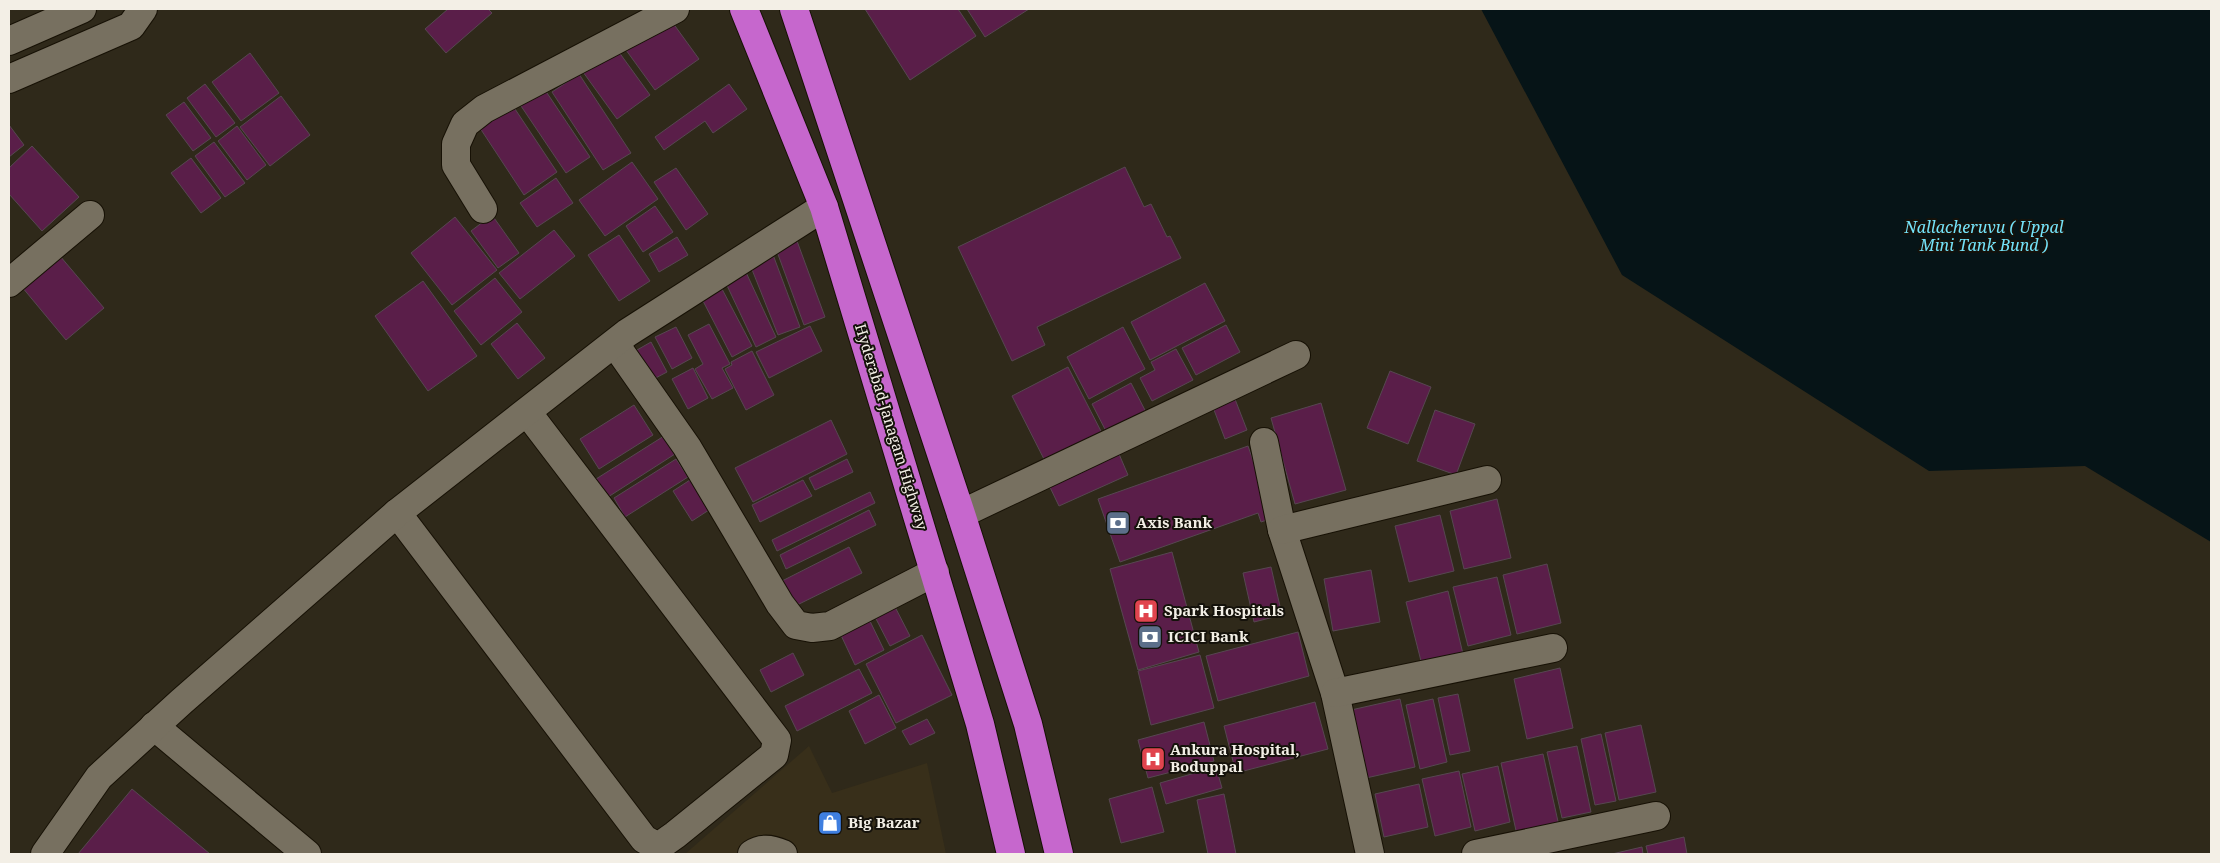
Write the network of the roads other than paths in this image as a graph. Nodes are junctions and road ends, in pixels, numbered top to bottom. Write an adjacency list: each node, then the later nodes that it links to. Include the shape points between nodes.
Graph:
1 (82, 9): 6 (street)
2 (143, 9): 7 (street, via 131,26)
3 (676, 9): 9 (street, via 484,109 465,124 456,144 456,165)
4 (744, 9): 8 (highway, Hyderabad-Janagam Highway)
5 (794, 9): 18 (highway)
6 (9, 41)
7 (9, 79)
8 (824, 207): 12 (street, via 627,333); 20 (highway, Hyderabad-Janagam Highway)
9 (483, 209)
10 (90, 215): 11 (street)
11 (9, 283)
12 (615, 344): 14 (street); 20 (street, via 687,447 780,604 796,625 812,628 830,626)
13 (1296, 355): 18 (street)
14 (527, 412): 17 (street); 17 (street, via 778,740 774,755 675,835 658,847 644,839)
15 (1264, 442): 19 (street)
16 (1487, 480): 19 (street)
17 (397, 513): 25 (street)
18 (961, 514): 21 (highway)
19 (1282, 530): 24 (street)
20 (935, 572): 22 (highway, Hyderabad-Janagam Highway)
21 (983, 582): 22 (highway); 32 (highway, via 1028,724)
22 (943, 599): 31 (highway, Hyderabad-Janagam Highway, via 980,724)
23 (1553, 648): 24 (street)
24 (1335, 693): 33 (street)
25 (154, 726): 27 (street, via 99,778); 28 (street)
26 (1656, 816): 34 (street)
27 (46, 854)
28 (307, 854)
29 (752, 854): 30 (street, via 758,850 773,849)
30 (783, 854)
31 (1011, 854)
32 (1059, 854)
33 (1370, 854)
34 (1476, 854)

